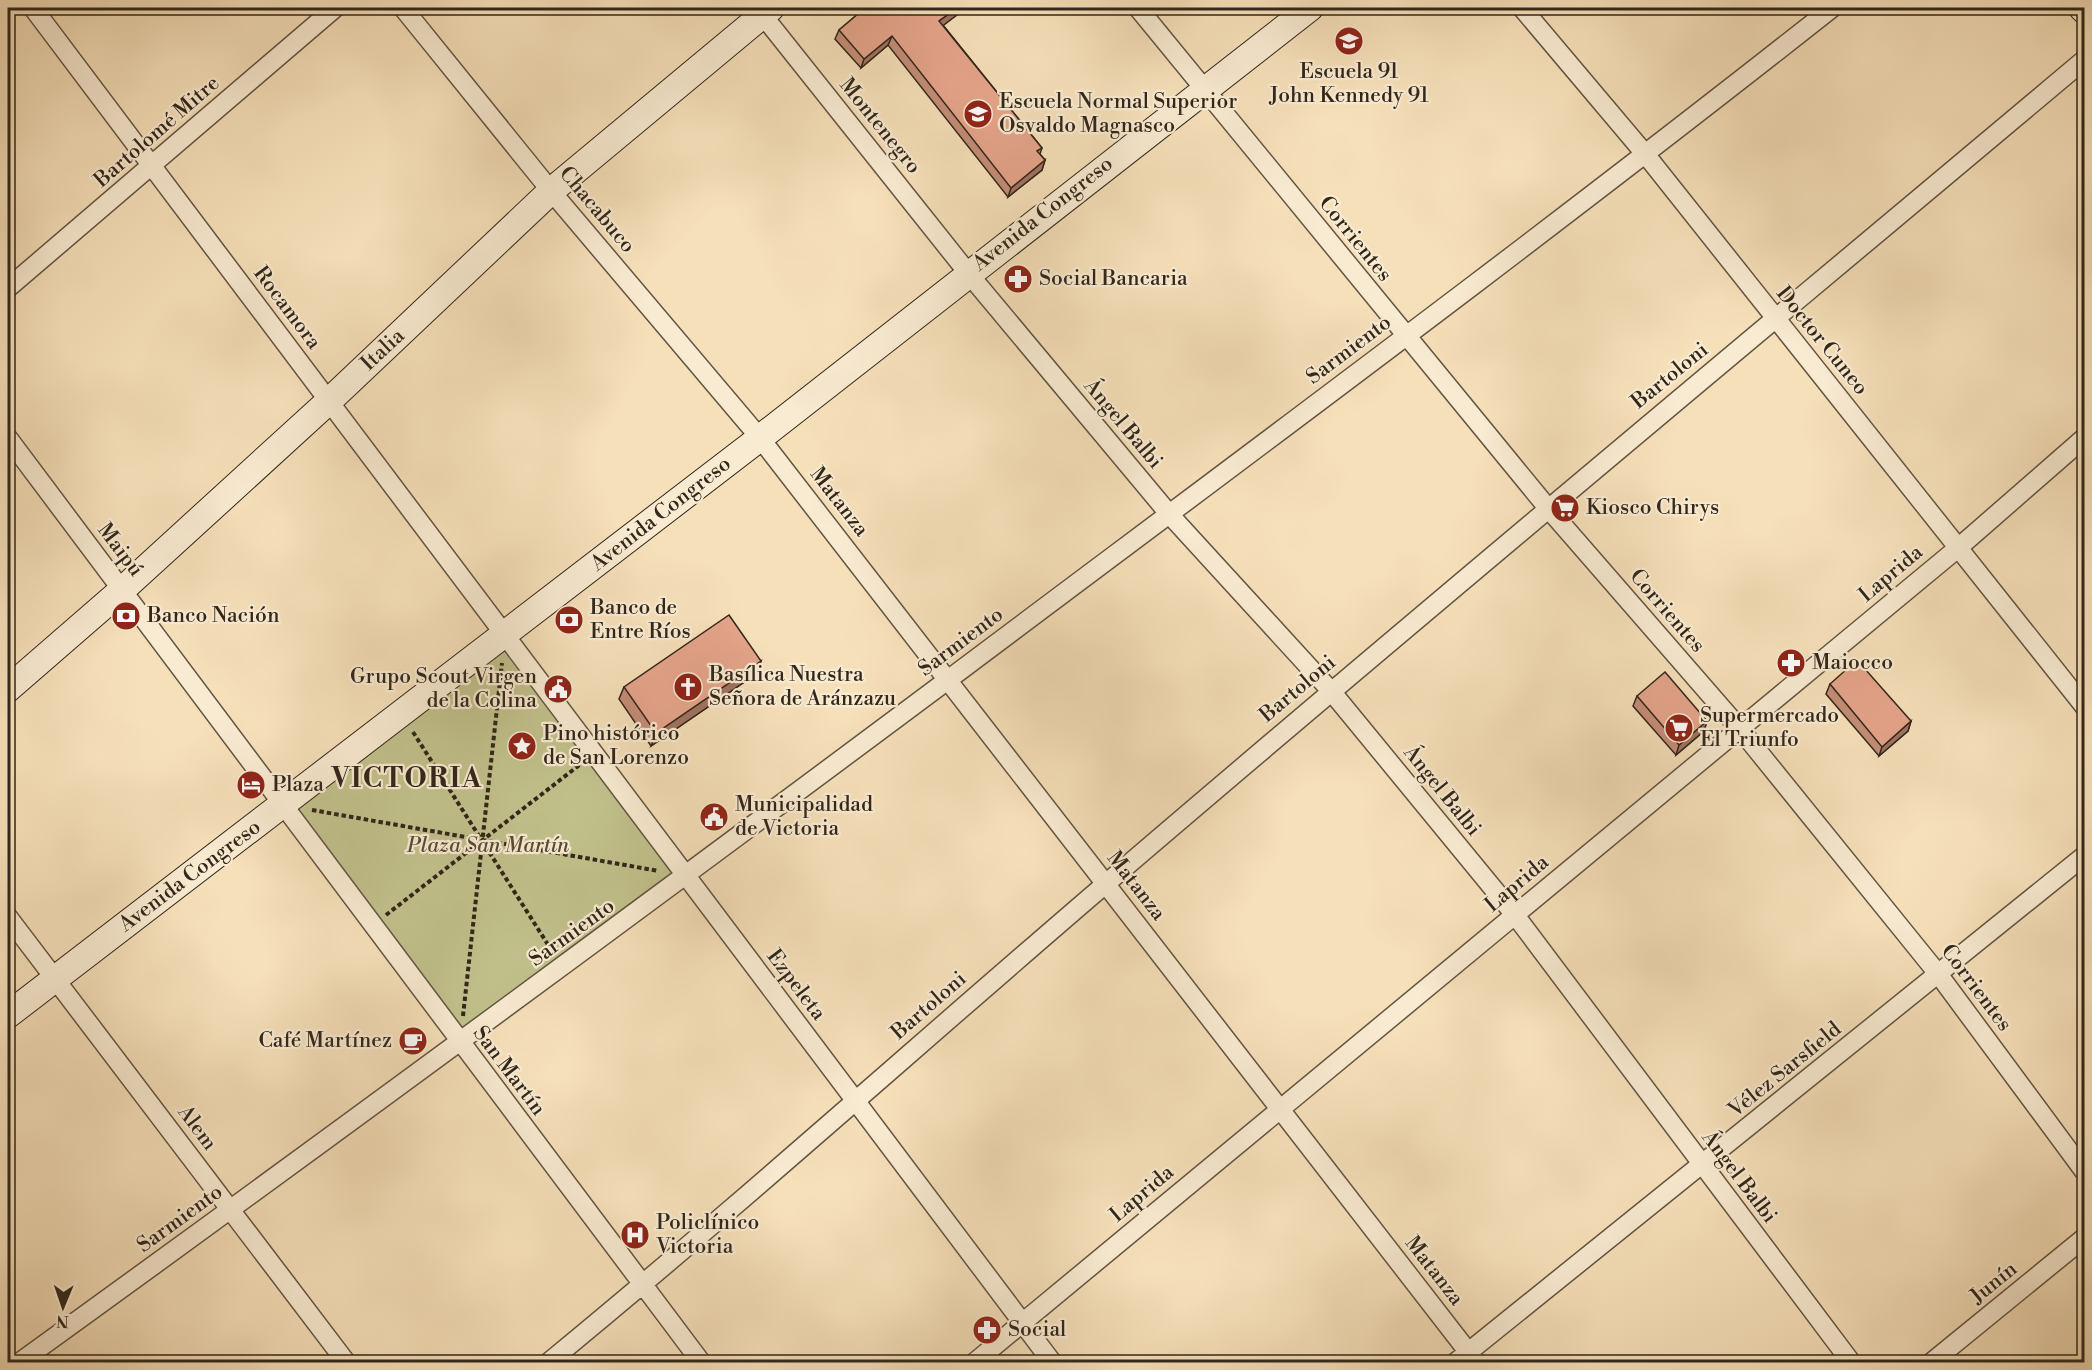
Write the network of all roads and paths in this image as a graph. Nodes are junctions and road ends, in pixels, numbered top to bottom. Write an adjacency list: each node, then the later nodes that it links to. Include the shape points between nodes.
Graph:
1 (33, 8): 12 (street, Rocamora)
2 (335, 8): 12 (street, Bartolomé Mitre)
3 (403, 8): 13 (street, Chacabuco)
4 (1138, 8): 10 (street, Corrientes)
5 (1310, 8): 10 (street, Avenida Congreso)
6 (1522, 8): 11 (street, Doctor Cuneo)
7 (1832, 8): 11 (street, Sarmiento)
8 (764, 9): 13 (street, Italia); 14 (street, Montenegro)
9 (2085, 60): 16 (street, Bartoloni)
10 (1204, 90): 14 (street, Avenida Congreso); 17 (street, Corrientes)
11 (1646, 155): 16 (street, Doctor Cuneo); 17 (street, Sarmiento)
12 (152, 167): 15 (street, Bartolomé Mitre); 18 (street, Rocamora)
13 (551, 191): 18 (street, Italia); 20 (street, Chacabuco)
14 (968, 273): 20 (street, Avenida Congreso); 23 (street, Ángel Balbi)
15 (8, 288)
16 (1776, 319): 22 (street, Bartoloni); 24 (street, Doctor Cuneo)
17 (1405, 336): 22 (street, Corrientes); 23 (street, Sarmiento)
18 (329, 401): 25 (street, Italia); 26 (street, Rocamora)
19 (8, 438): 25 (street, Maipú)
20 (760, 438): 26 (street, Avenida Congreso); 27 (street, Matanza)
21 (2085, 438): 24 (street, Laprida)
22 (1546, 507): 29 (street, Bartoloni); 32 (street, Corrientes)
23 (1170, 515): 27 (street, Sarmiento); 29 (street, Ángel Balbi)
24 (1958, 548): 30 (street, Doctor Cuneo); 32 (street, Laprida)
25 (122, 590): 28 (street, Italia); 34 (street, Maipú)
26 (505, 635): 31 (street, Avenida Congreso); 33 (street, Ezpeleta); 35 (path)
27 (947, 680): 37 (street, Sarmiento); 38 (street, Matanza)
28 (8, 689)
29 (1331, 691): 38 (street, Bartoloni); 39 (street, Ángel Balbi)
30 (2085, 706)
31 (402, 714): 34 (street, Avenida Congreso); 35 (path)
32 (1740, 729): 39 (street, Laprida); 43 (street, Corrientes)
33 (594, 753): 35 (path); 37 (street, Ezpeleta)
34 (282, 805): 35 (path); 41 (street, San Martín); 44 (street, Avenida Congreso)
35 (482, 841): 37 (path); 41 (path); 42 (path); 46 (path)
36 (2085, 856): 43 (street, Vélez Sarsfield)
37 (686, 876): 42 (street, Sarmiento); 47 (street, Ezpeleta)
38 (1105, 883): 47 (street, Bartoloni); 48 (street, Matanza)
39 (1515, 915): 48 (street, Laprida); 49 (street, Ángel Balbi)
40 (8, 917): 44 (street, Alem)
41 (372, 926): 46 (street, San Martín)
42 (562, 968): 46 (street, Sarmiento)
43 (1939, 975): 49 (street, Vélez Sarsfield); 50 (street, Corrientes)
44 (54, 979): 45 (street, Avenida Congreso); 51 (street, Alem)
45 (8, 1015)
46 (460, 1044): 51 (street, Sarmiento); 53 (street, San Martín)
47 (854, 1100): 53 (street, Bartoloni); 54 (street, Ezpeleta)
48 (1280, 1109): 54 (street, Laprida); 55 (street, Matanza)
49 (1702, 1165): 55 (street, Vélez Sarsfield); 62 (street, Ángel Balbi)
50 (2085, 1171)
51 (230, 1210): 56 (street, Sarmiento); 57 (street, Alem)
52 (2085, 1238): 63 (street, Junín)
53 (642, 1286): 58 (street, Bartoloni); 59 (street, San Martín)
54 (1022, 1323): 60 (street, Laprida); 61 (street, Ezpeleta)
55 (1467, 1359)
56 (20, 1362)
57 (346, 1362)
58 (549, 1362)
59 (701, 1362)
60 (975, 1362)
61 (1052, 1362)
62 (1851, 1362)
63 (1932, 1362)

